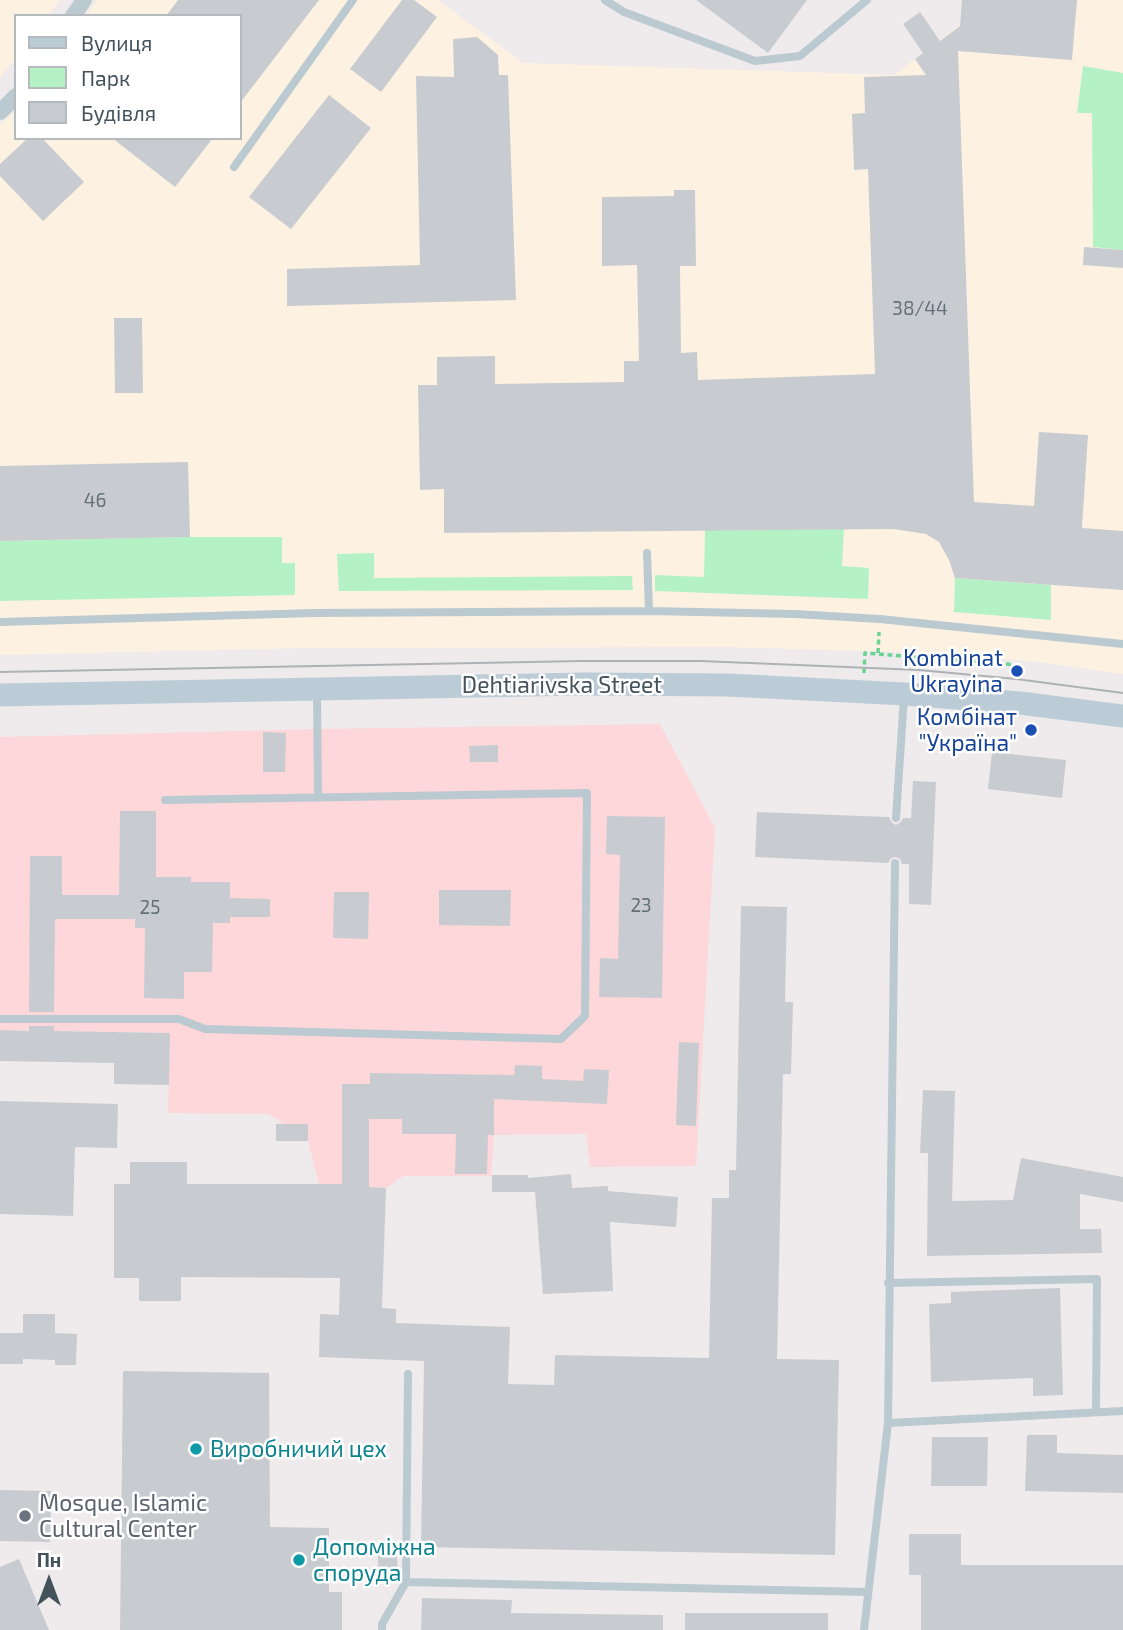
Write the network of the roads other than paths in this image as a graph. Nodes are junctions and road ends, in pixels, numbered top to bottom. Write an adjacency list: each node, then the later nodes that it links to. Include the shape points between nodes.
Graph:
1 (353, 0): 6 (lane)
2 (605, 0): 3 (lane, via 624,12 755,61 800,56)
3 (867, 0)
4 (14, 98): 5 (street)
5 (0, 112)
6 (234, 167)
7 (648, 553): 8 (lane)
8 (649, 611): 9 (lane, via 314,613); 10 (lane, via 880,619)
9 (0, 622)
10 (1123, 644)
11 (317, 688): 12 (main road, Dehtiarivska Street, via 636,684); 13 (main road, Dehtiarivska Street); 15 (lane)
12 (905, 694): 14 (main road, Dehtiarivska Street); 17 (lane)
13 (0, 695)
14 (1123, 716)
15 (318, 798): 16 (lane); 19 (lane, via 587,793 585,1016 561,1039 205,1029 179,1019)
16 (165, 800)
17 (896, 818)
18 (895, 863): 20 (lane)
19 (0, 1019)
20 (888, 1283): 23 (lane, via 1097,1279); 24 (lane)
21 (408, 1374): 25 (lane)
22 (1123, 1411): 23 (lane)
23 (1096, 1412): 24 (lane)
24 (888, 1423): 26 (lane)
25 (406, 1582): 26 (lane); 27 (lane)
26 (867, 1592): 28 (lane)
27 (382, 1630)
28 (864, 1630)

